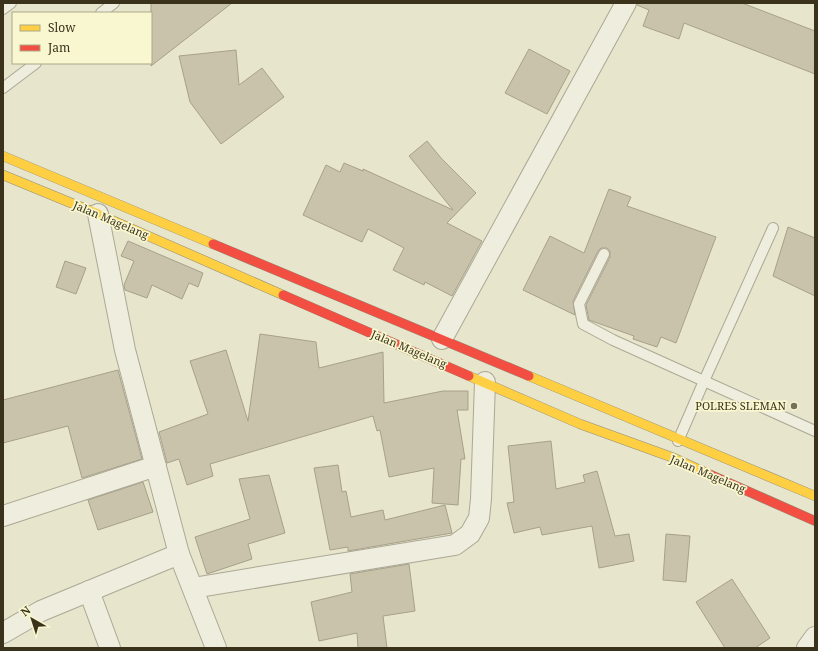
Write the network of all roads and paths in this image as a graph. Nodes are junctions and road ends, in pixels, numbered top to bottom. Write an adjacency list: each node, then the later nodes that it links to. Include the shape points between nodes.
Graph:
1 (11, 3): 4 (lane)
2 (114, 3): 5 (lane)
3 (626, 3): 13 (street)
4 (3, 9)
5 (102, 12)
6 (35, 64): 7 (lane)
7 (3, 88)
8 (3, 156): 13 (highway, Jalan Magelang)
9 (3, 175): 10 (highway, Jalan Magelang)
10 (98, 214): 15 (highway, Jalan Magelang); 19 (street, via 125,350)
11 (773, 228): 14 (lane)
12 (604, 254): 14 (lane, via 579,304 583,324)
13 (442, 339): 17 (highway, Jalan Magelang)
14 (704, 381): 16 (lane); 17 (lane)
15 (485, 382): 18 (highway, Jalan Magelang, via 580,424); 24 (street, via 478,518 470,534 455,545)
16 (815, 430)
17 (678, 440): 18 (lane); 20 (highway, Jalan Magelang)
18 (674, 458): 22 (highway, Jalan Magelang)
19 (156, 466): 21 (street); 23 (street)
20 (815, 496)
21 (3, 516)
22 (815, 520)
23 (180, 554): 24 (street); 25 (street)
24 (193, 588): 29 (street)
25 (89, 591): 26 (street, via 41,611); 28 (street)
26 (3, 633)
27 (815, 636): 30 (street)
28 (110, 648)
29 (216, 648)
30 (807, 648)

